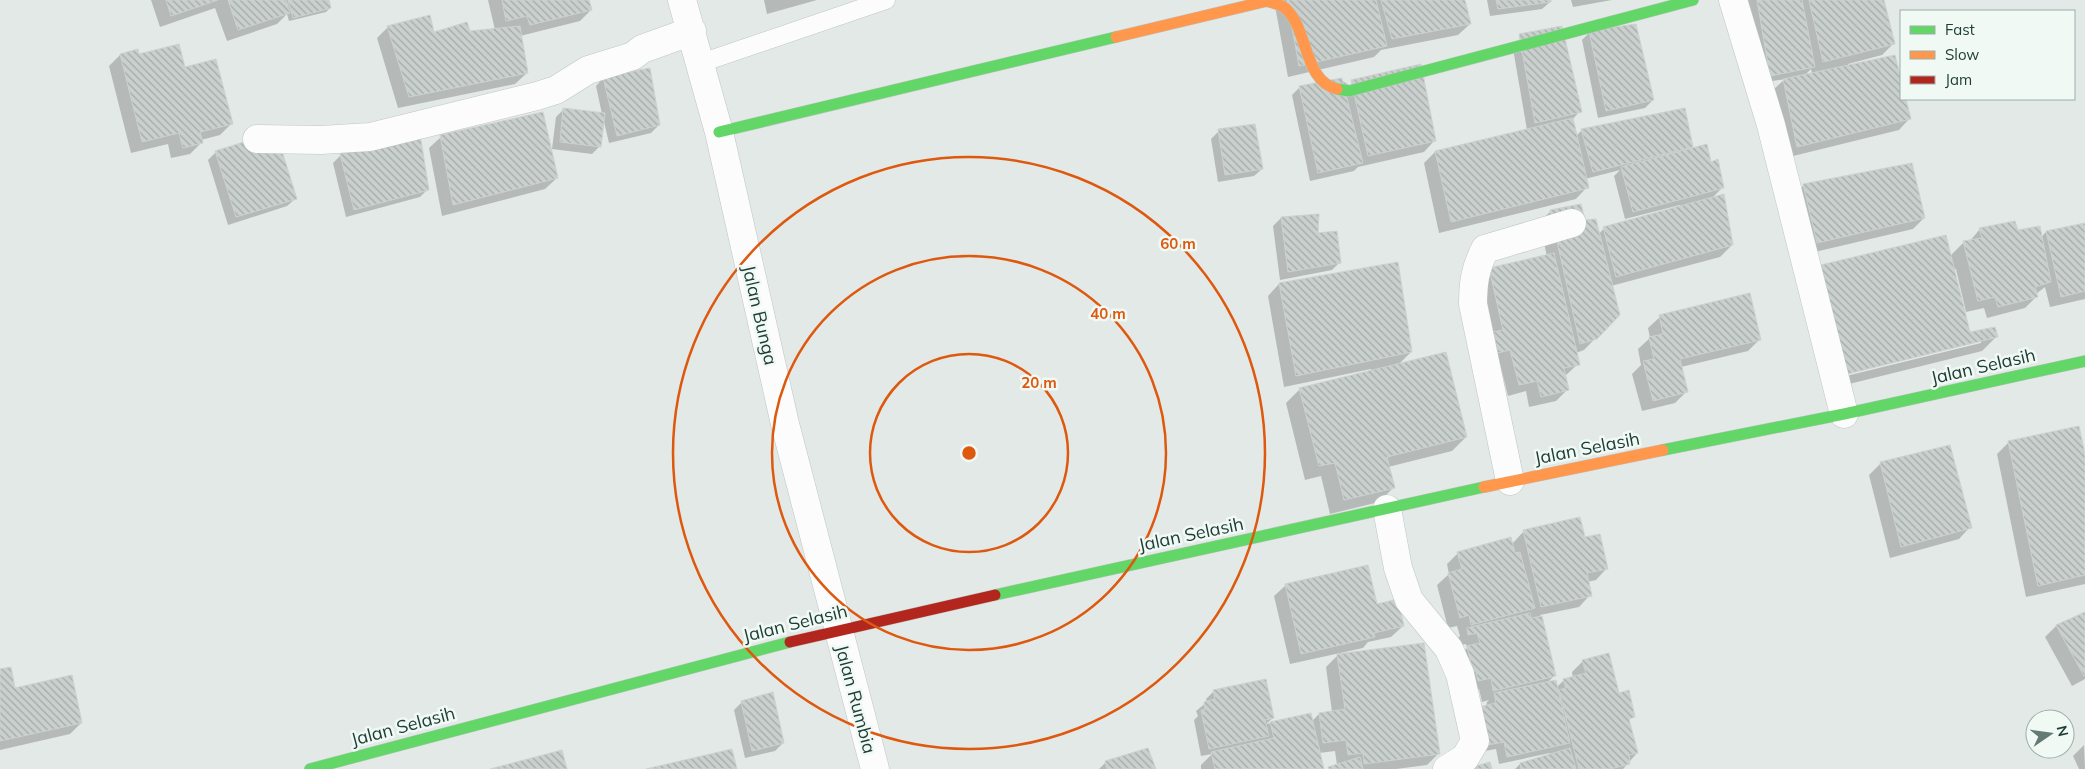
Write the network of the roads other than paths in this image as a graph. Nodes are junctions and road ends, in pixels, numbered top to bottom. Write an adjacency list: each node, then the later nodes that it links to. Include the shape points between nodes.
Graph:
1 (682, 0): 5 (street, Jalan Bunga)
2 (886, 0): 6 (lane)
3 (1693, 0): 7 (street, via 1349,91 1328,86 1316,74 1294,18 1283,6 1267,1)
4 (1733, 0): 11 (street, via 1771,125)
5 (692, 31): 6 (street, Jalan Bunga); 8 (street, via 642,49 633,56 588,70 556,90 537,96 370,137)
6 (701, 64): 7 (street, Jalan Bunga)
7 (720, 132): 14 (street, Jalan Bunga, via 785,424)
8 (257, 139)
9 (1572, 222): 12 (street, via 1485,249 1476,267 1473,304)
10 (2085, 361): 11 (street, Jalan Selasih)
11 (1844, 414): 12 (street, Jalan Selasih)
12 (1510, 481): 13 (street, Jalan Selasih)
13 (1387, 509): 14 (street, Jalan Selasih); 17 (street, via 1398,568 1409,600 1449,649 1460,674 1476,741 1465,758)
14 (837, 630): 15 (street, Jalan Selasih); 16 (street, Jalan Rumbia)
15 (310, 769)
16 (875, 769)
17 (1447, 769)

